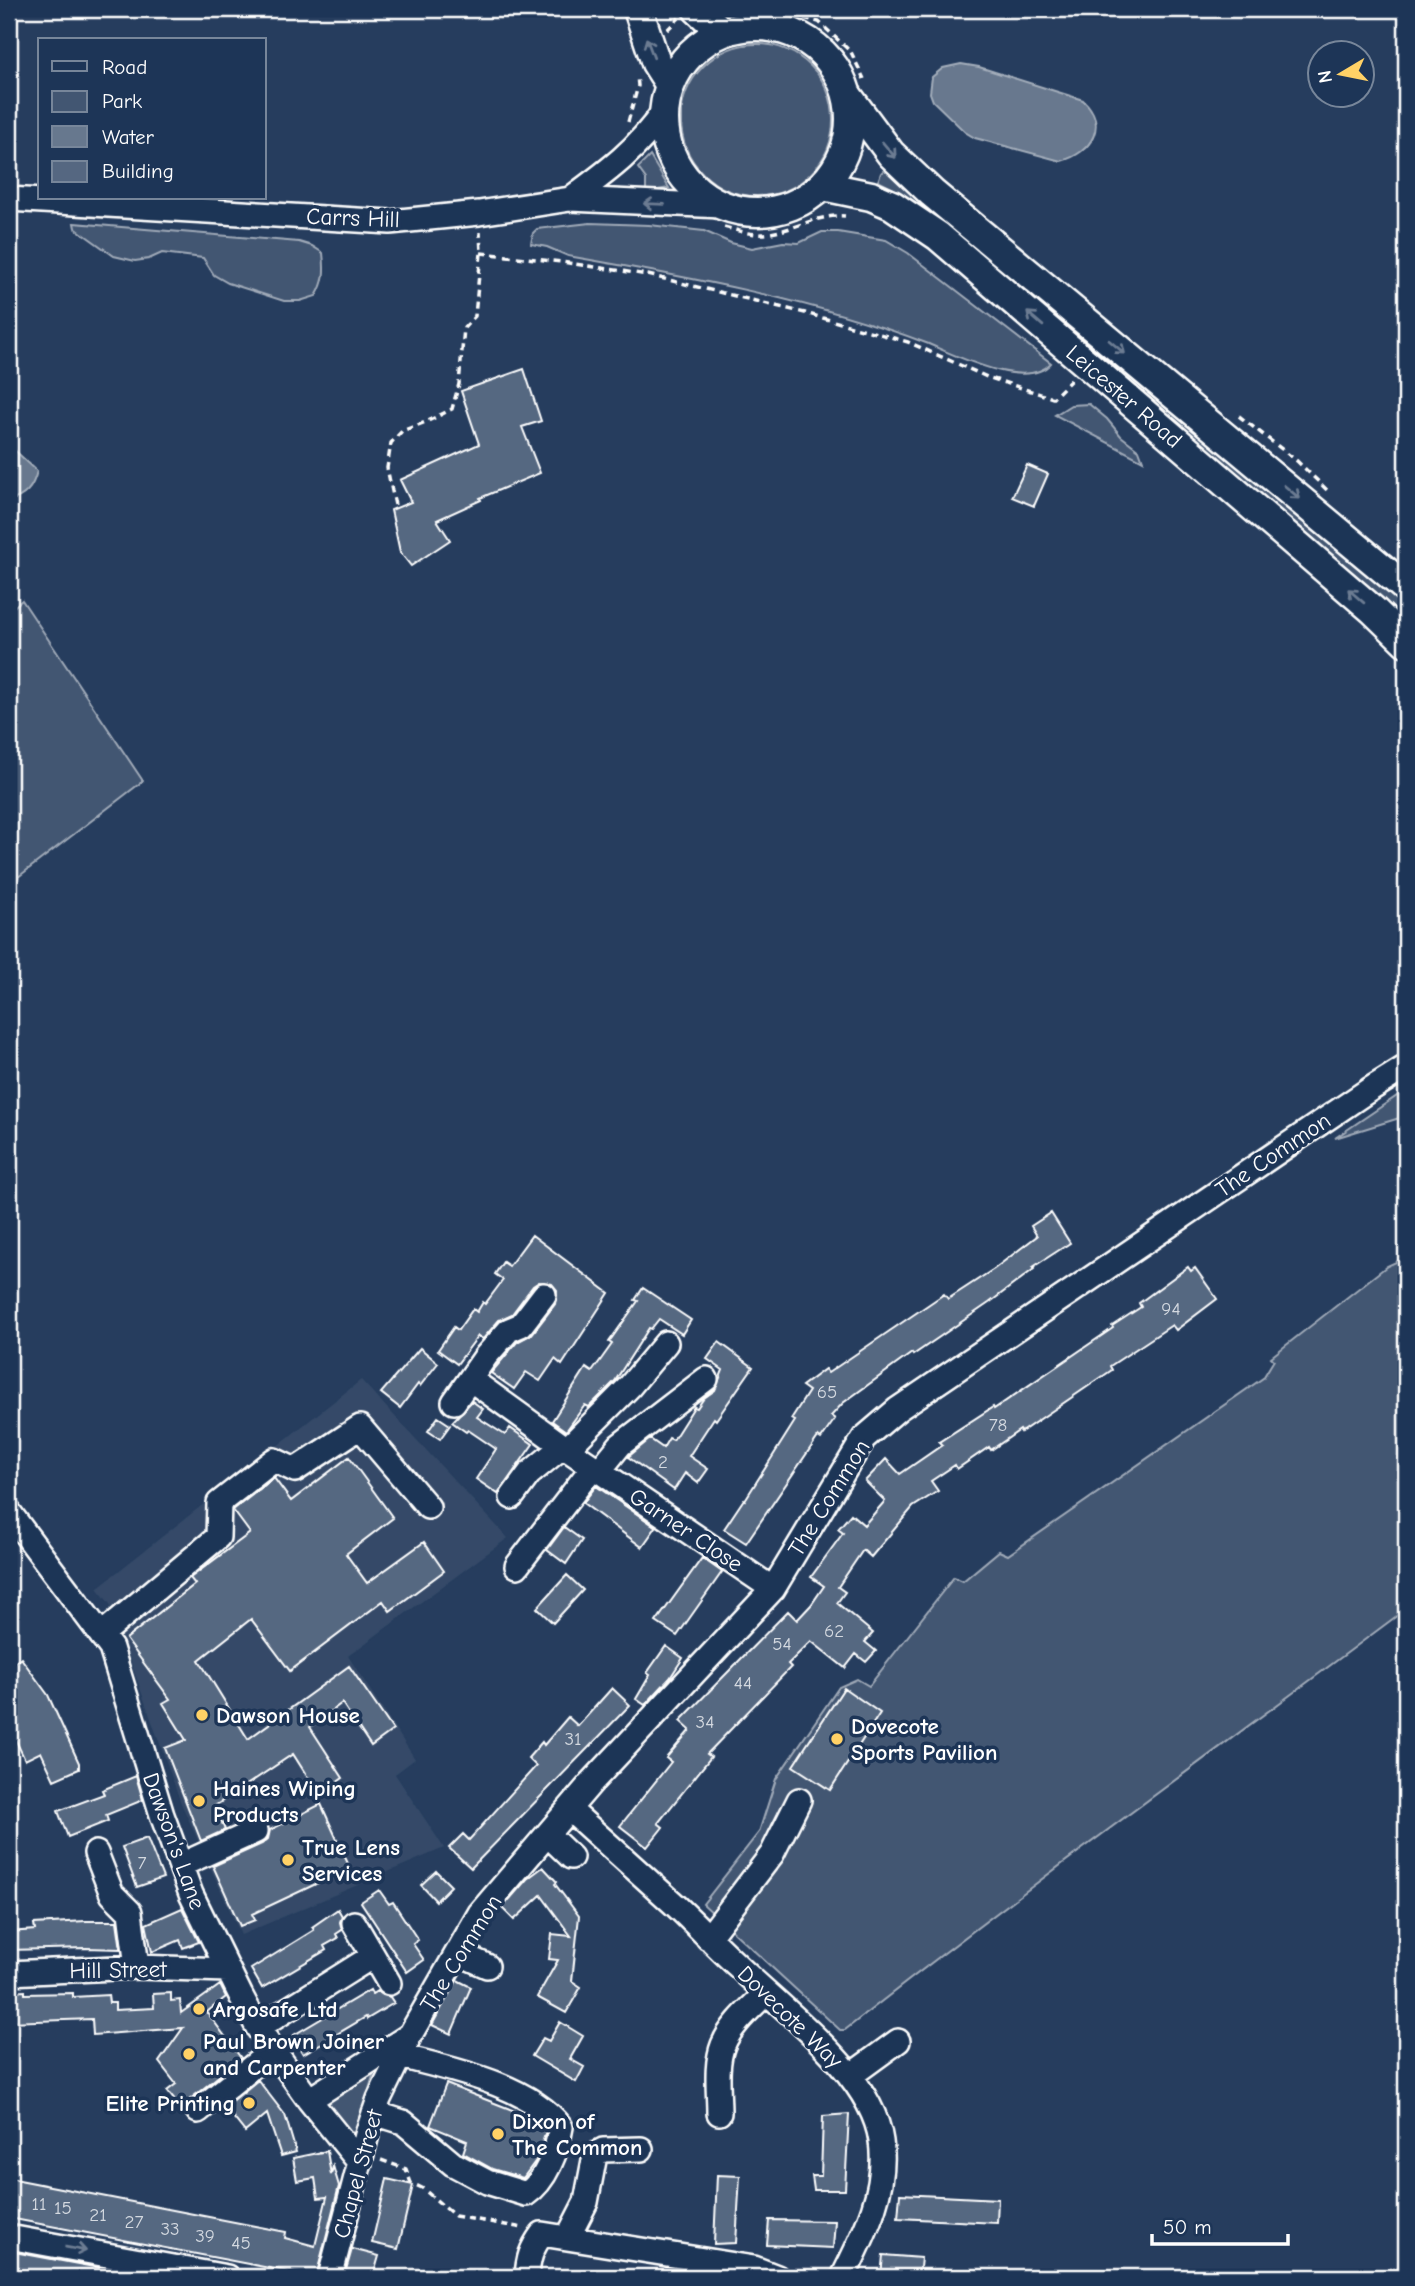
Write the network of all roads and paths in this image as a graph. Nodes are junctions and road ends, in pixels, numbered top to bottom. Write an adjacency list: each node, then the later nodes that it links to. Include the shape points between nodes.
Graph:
1 (638, 9): 6 (main road)
2 (686, 9): 6 (path, via 671,27)
3 (697, 9): 5 (main road)
4 (769, 9): 7 (path, via 819,22 851,52)
5 (722, 32): 7 (main road, via 753,25 785,29 813,43); 8 (main road, via 700,44 682,63)
6 (647, 42): 8 (main road, one-way to 6); 9 (path, via 633,47 638,86)
7 (859, 93): 10 (main road, via 842,159); 21 (main road, Leicester Road, one-way to 21, via 891,154 932,193)
8 (667, 98): 12 (street, Carrs Hill, via 648,134); 14 (main road, via 666,141 677,168)
9 (624, 132)
10 (823, 186): 14 (main road, via 801,202 775,211); 22 (main road, Leicester Road, one-way to 10, via 938,236 872,196)
11 (9, 199): 13 (street, Carrs Hill, via 390,222)
12 (570, 199): 13 (street, Carrs Hill); 14 (street, Carrs Hill, one-way to 12)
13 (479, 213): 16 (path)
14 (718, 215): 15 (path, via 759,235 809,221)
15 (854, 217)
16 (481, 253): 17 (path, via 648,275 805,313 908,342 987,377 1053,398); 20 (path, via 475,316 464,328 452,409 402,431 391,443 387,468)
17 (1078, 374)
18 (1234, 412): 19 (path)
19 (1334, 497)
20 (395, 505)
21 (1406, 588)
22 (1406, 642)
23 (1406, 1067): 35 (street, The Common, via 876,1427 854,1455)
24 (544, 1295): 26 (street, via 521,1325 509,1329)
25 (666, 1343): 29 (street, via 631,1386)
26 (470, 1379): 28 (street); 29 (street, Garner Close)
27 (706, 1379): 30 (street)
28 (454, 1402)
29 (565, 1448): 30 (street, Garner Close); 31 (street, via 529,1474)
30 (596, 1469): 34 (street); 35 (street, Garner Close)
31 (512, 1497)
32 (428, 1507): 36 (street, via 360,1427 295,1470 274,1460 219,1503 218,1537)
33 (9, 1512): 36 (street, Dawson's Lane)
34 (517, 1566)
35 (773, 1589): 38 (street, The Common)
36 (101, 1634): 43 (street, Dawson's Lane, via 111,1648)
37 (799, 1800): 45 (street, via 772,1854)
38 (570, 1810): 40 (street, The Common); 45 (street, Dovecote Way)
39 (256, 1831): 43 (street)
40 (548, 1835): 42 (street); 46 (street, The Common, via 480,1913)
41 (96, 1853): 49 (street, via 112,1894 130,1912)
42 (571, 1857)
43 (181, 1865): 50 (street, Dawson's Lane)
44 (354, 1923): 47 (street)
45 (708, 1938): 53 (street, Dovecote Way)
46 (458, 1953): 48 (street); 56 (street, The Common)
47 (373, 1955): 52 (street); 54 (street)
48 (487, 1966)
49 (137, 1967): 50 (street, Hill Street); 51 (street, Hill Street)
50 (227, 1970): 54 (street, Dawson's Lane)
51 (9, 1973)
52 (389, 1983)
53 (766, 1993): 58 (street, Dovecote Way); 62 (street, via 722,2046)
54 (258, 2028): 57 (street, Dawson's Lane)
55 (898, 2041): 58 (street)
56 (405, 2045): 59 (street); 61 (street, Chapel Street); 61 (street, via 521,2096 553,2117 561,2127 552,2156 538,2186 526,2194 487,2182 453,2164 403,2122)
57 (274, 2049): 59 (street, Dawson's Lane); 60 (street)
58 (850, 2076): 72 (street, Dovecote Way, via 877,2124 882,2158 871,2221)
59 (309, 2100): 64 (street, Dawson's Lane)
60 (198, 2111)
61 (374, 2113): 64 (street, Chapel Street)
62 (719, 2113)
63 (641, 2149): 67 (street, via 603,2150 595,2155 586,2202)
64 (359, 2163): 65 (path, via 380,2160 406,2169 411,2183 455,2216); 69 (street, Chapel Street)
65 (542, 2234): 67 (street); 70 (street, via 528,2259)
66 (9, 2237): 68 (street, one-way to 68)
67 (568, 2237): 71 (street, via 754,2268)
68 (227, 2277)
69 (331, 2277)
70 (527, 2277)
71 (777, 2277)
72 (843, 2277)

